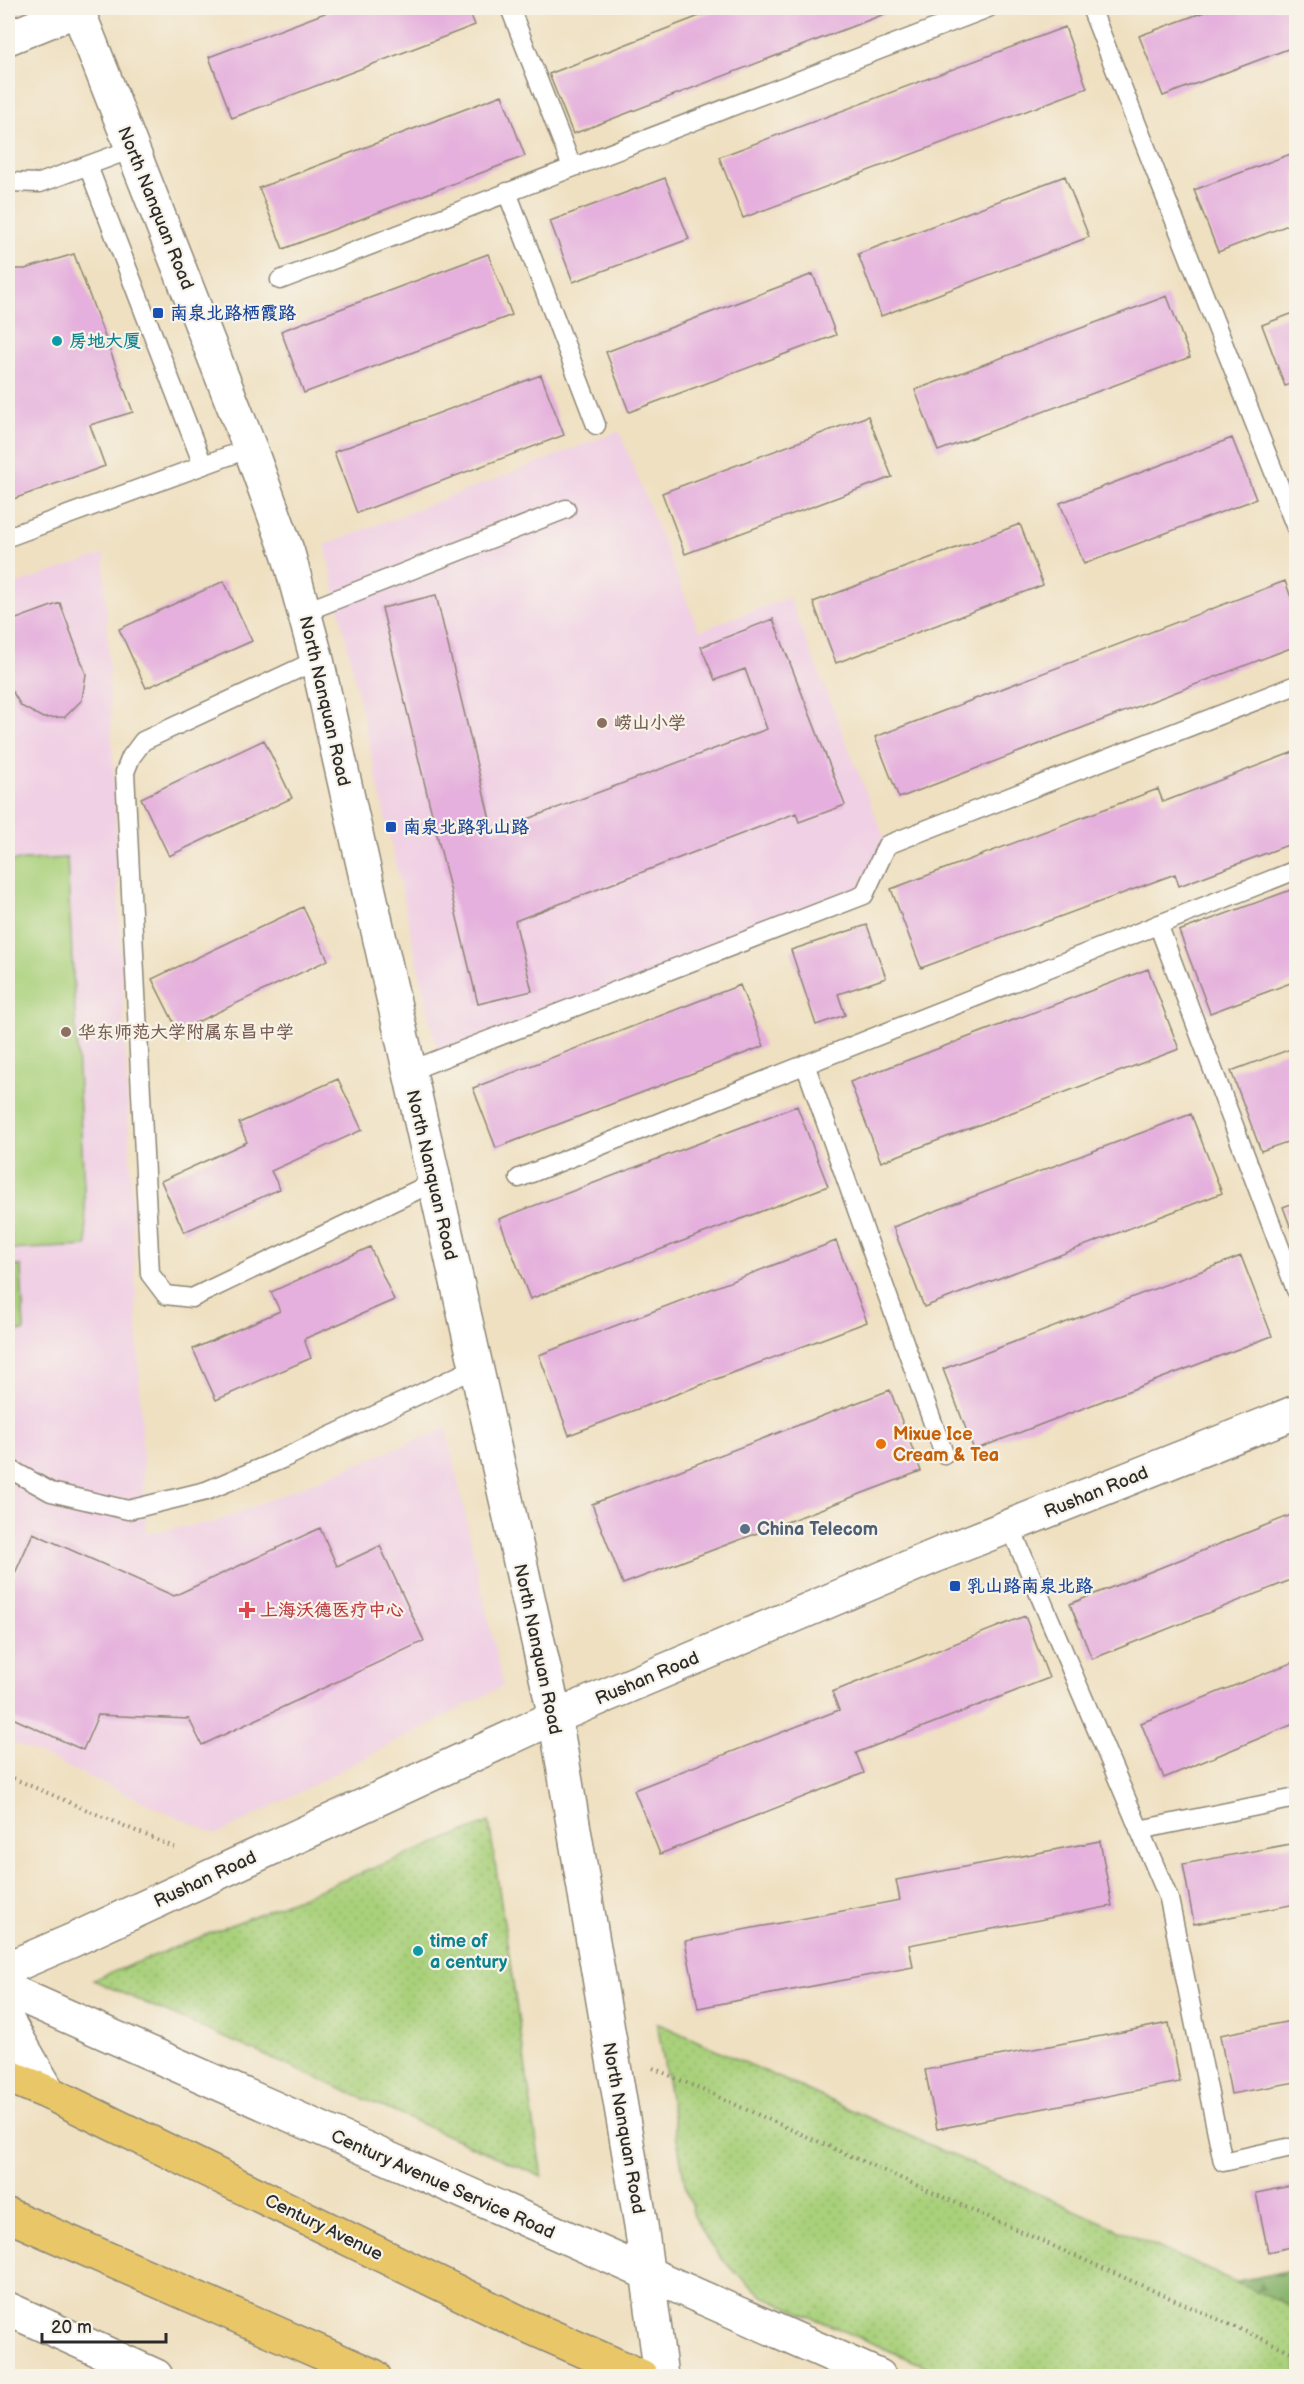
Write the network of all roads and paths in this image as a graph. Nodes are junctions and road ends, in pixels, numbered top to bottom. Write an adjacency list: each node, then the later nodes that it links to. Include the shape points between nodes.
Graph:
1 (79, 8): 5 (street); 6 (street, North Nanquan Road)
2 (510, 8): 8 (lane)
3 (988, 8): 8 (lane)
4 (1091, 8): 16 (lane)
5 (8, 38)
6 (132, 149): 7 (lane); 13 (street, North Nanquan Road)
7 (87, 166): 9 (lane, via 40,183); 14 (lane)
8 (572, 167): 10 (lane)
9 (8, 182)
10 (507, 192): 11 (lane); 12 (lane)
11 (280, 280)
12 (596, 425)
13 (250, 448): 14 (lane); 18 (street, North Nanquan Road, via 288,553)
14 (203, 465): 17 (lane)
15 (566, 509): 18 (lane)
16 (1296, 528)
17 (8, 537)
18 (304, 612): 19 (street, North Nanquan Road)
19 (317, 660): 24 (street, North Nanquan Road); 26 (lane, via 143,741 125,772 150,1274 166,1295 192,1298)
20 (1296, 685): 24 (lane, via 887,845 864,895)
21 (1296, 870): 22 (lane)
22 (1158, 924): 23 (lane); 27 (lane)
23 (805, 1064): 25 (lane); 30 (lane)
24 (409, 1071): 26 (street, North Nanquan Road)
25 (519, 1178)
26 (434, 1182): 28 (street, North Nanquan Road)
27 (1296, 1290)
28 (475, 1368): 31 (lane, via 206,1491 128,1510 51,1492); 33 (street, North Nanquan Road)
29 (1296, 1412): 32 (street, Rushan Road)
30 (944, 1454)
31 (8, 1468)
32 (1010, 1526): 33 (street, Rushan Road); 36 (lane)
33 (555, 1717): 37 (street, Rushan Road); 41 (street, North Nanquan Road)
34 (8, 1776): 37 (path)
35 (1296, 1798): 36 (lane)
36 (1139, 1830): 44 (lane, via 1169,1899 1222,2162)
37 (226, 1869): 38 (street, Rushan Road)
38 (8, 1968)
39 (8, 1990): 46 (street, Century Avenue Service Road)
40 (8, 2022): 43 (street)
41 (611, 2050): 46 (street, North Nanquan Road); 48 (path)
42 (8, 2076): 43 (main road, Century Avenue)
43 (50, 2093): 51 (main road, Century Avenue, via 523,2324)
44 (1296, 2146)
45 (8, 2215): 50 (main road)
46 (647, 2275): 52 (street, North Nanquan Road); 53 (street, Century Avenue Service Road)
47 (8, 2310): 49 (street)
48 (1296, 2354)
49 (156, 2376)
50 (374, 2376)
51 (640, 2376)
52 (661, 2376)
53 (879, 2376)

